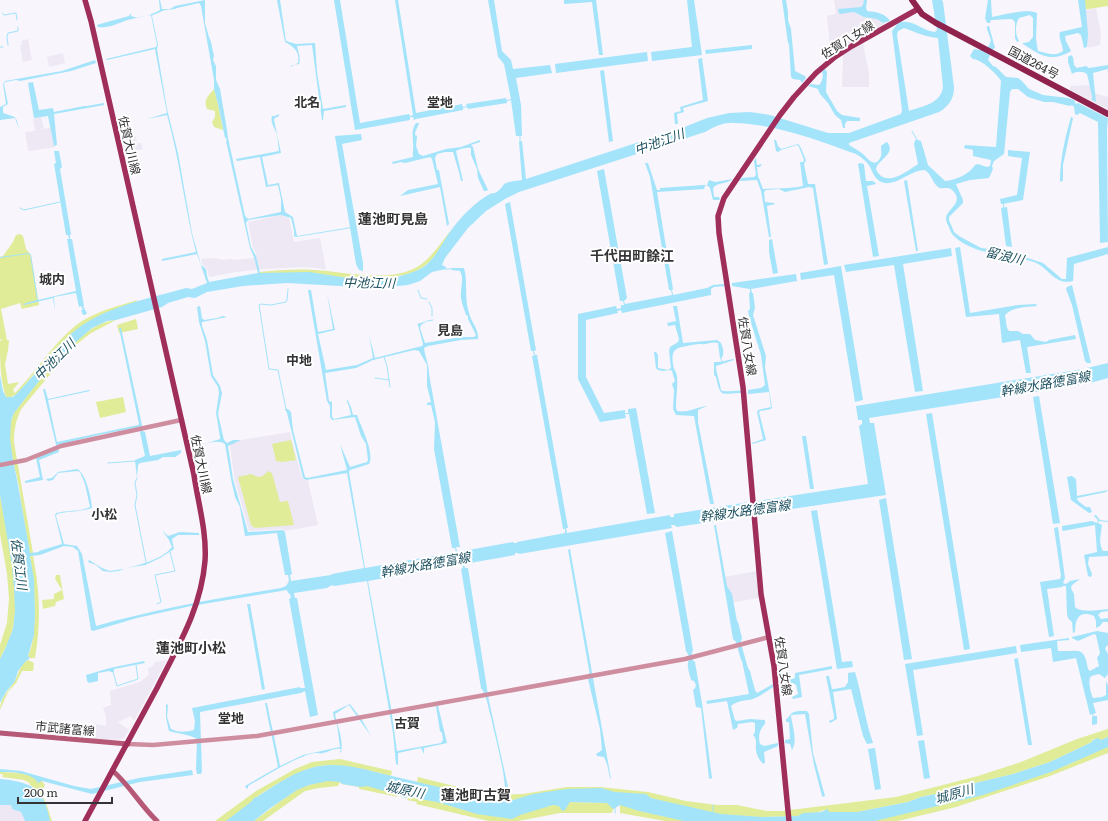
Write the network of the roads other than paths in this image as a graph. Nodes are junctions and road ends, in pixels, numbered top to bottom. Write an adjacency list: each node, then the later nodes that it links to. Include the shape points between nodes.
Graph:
1 (85, 0): 5 (main road, 佐賀大川線)
2 (912, 0): 3 (highway)
3 (918, 9): 4 (highway, 国道264号, via 949,31); 7 (main road, 佐賀八女線, via 835,56 816,73 794,96 770,129 719,209 717,222 743,387 761,594)
4 (1108, 114)
5 (181, 420): 6 (street, via 57,448 18,462); 9 (main road, 佐賀大川線, via 202,520 205,541 204,567 196,607 189,625)
6 (0, 465)
7 (769, 637): 9 (street, via 694,657 272,733 154,745); 13 (main road, 佐賀八女線)
8 (0, 733): 9 (main road, 市武諸富線)
9 (128, 744): 10 (main road)
10 (113, 771): 11 (main road); 12 (main road)
11 (85, 821)
12 (157, 821)
13 (788, 821)

